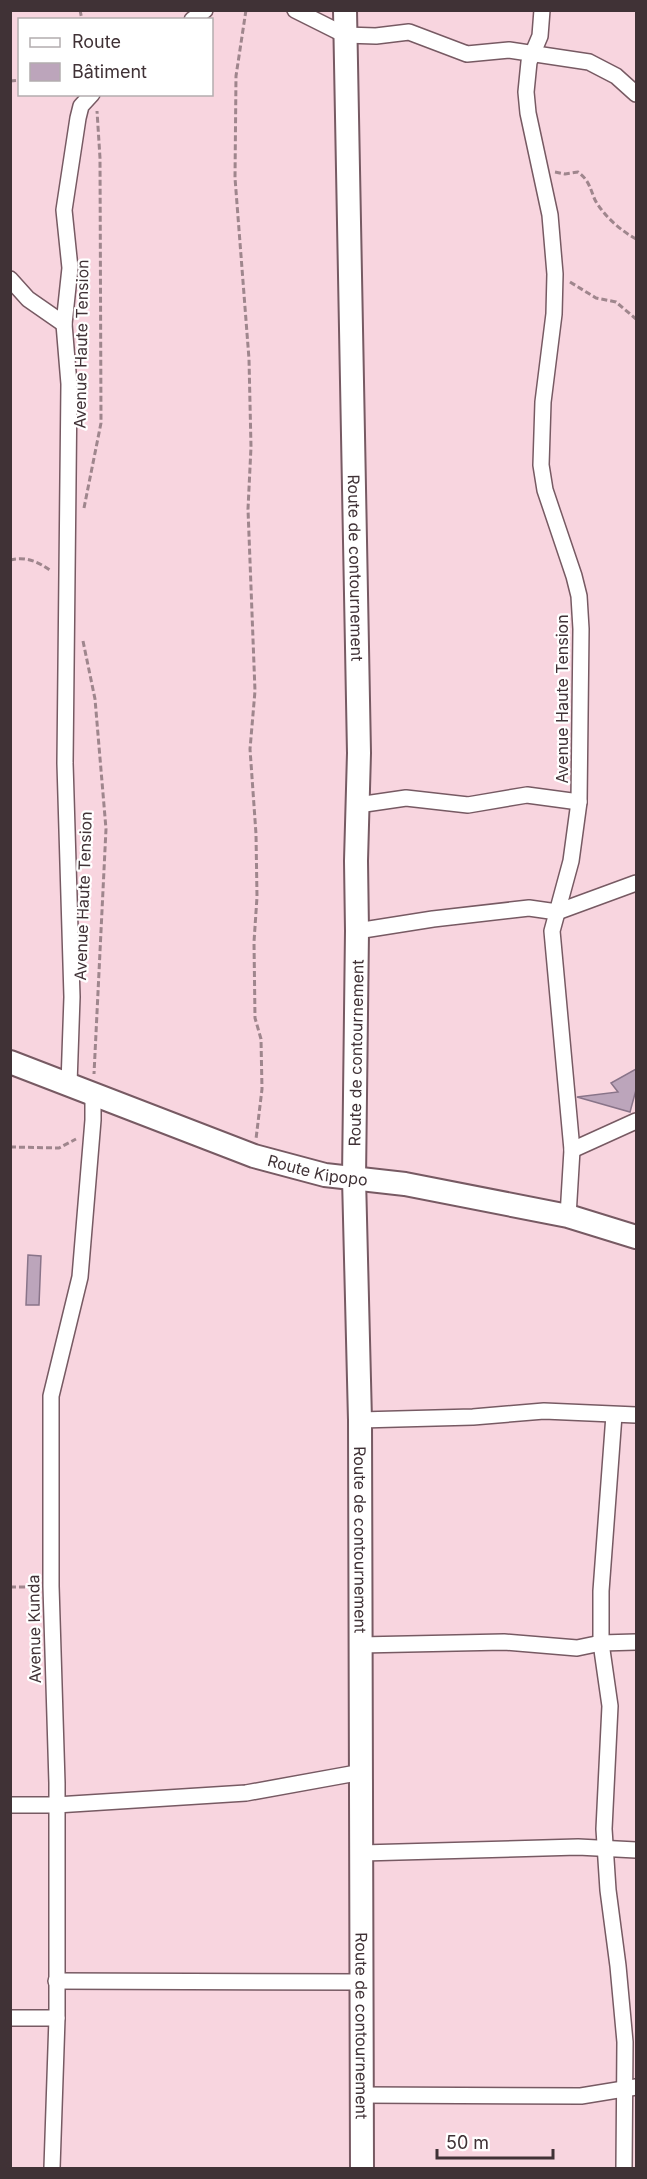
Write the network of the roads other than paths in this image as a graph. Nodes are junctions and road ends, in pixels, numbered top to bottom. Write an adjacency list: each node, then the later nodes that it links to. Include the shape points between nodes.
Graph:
1 (295, 10): 4 (street)
2 (345, 10): 4 (street, Route de contournement)
3 (542, 10): 5 (street, Avenue Haute Tension, via 540,36)
4 (345, 35): 5 (street, via 408,32 467,54 509,50); 11 (street, Route de contournement)
5 (532, 53): 6 (street, via 589,62 616,76); 10 (street, Avenue Haute Tension, via 526,92 528,113 550,215 555,274 540,452 543,484 581,609)
6 (636, 94)
7 (94, 100): 9 (street, via 81,106 65,194 70,268)
8 (10, 279): 9 (street, via 28,299)
9 (64, 324): 16 (street, via 69,384 65,763 72,997)
10 (579, 802): 11 (street, via 526,795 468,804 406,798); 13 (street, Avenue Haute Tension, via 571,861)
11 (357, 805): 14 (street, Route de contournement)
12 (636, 883): 13 (street)
13 (557, 912): 14 (street, via 529,908); 19 (street, Avenue Haute Tension, via 552,940)
14 (357, 931): 20 (street, Route de contournement)
15 (10, 1062): 16 (street, Route Kipopo)
16 (69, 1084): 17 (street, Route Kipopo)
17 (93, 1092): 20 (street, Route Kipopo, via 254,1155 325,1175); 31 (street, Avenue Kunda, via 80,1276 51,1396)
18 (636, 1121): 19 (street)
19 (572, 1150): 21 (street, Avenue Haute Tension)
20 (354, 1178): 21 (street, Route Kipopo, via 432,1188); 25 (street, Route de contournement)
21 (568, 1216): 22 (street, Route Kipopo)
22 (636, 1236)
23 (614, 1415): 24 (street); 25 (street, via 544,1411); 27 (street)
24 (636, 1415)
25 (360, 1420): 28 (street, Route de contournement)
26 (636, 1642): 27 (street)
27 (601, 1643): 28 (street, via 577,1648 504,1642); 32 (street, via 610,1706 604,1829)
28 (360, 1645): 29 (street, Route de contournement)
29 (362, 1772): 31 (street, via 246,1793); 34 (street, Route de contournement)
30 (10, 1805): 31 (street)
31 (57, 1805): 35 (street, Avenue Kunda)
32 (607, 1848): 33 (street); 34 (street); 39 (street, via 608,1890)
33 (636, 1850)
34 (362, 1853): 36 (street, Route de contournement)
35 (56, 1981): 36 (street); 38 (street, Avenue Kunda)
36 (361, 1982): 40 (street, Route de contournement)
37 (10, 2018): 38 (street)
38 (57, 2018): 41 (street, Avenue Kunda)
39 (631, 2087): 40 (street, via 581,2096); 43 (street)
40 (362, 2095): 42 (street, Route de contournement)
41 (52, 2169)
42 (362, 2169)
43 (624, 2169)

